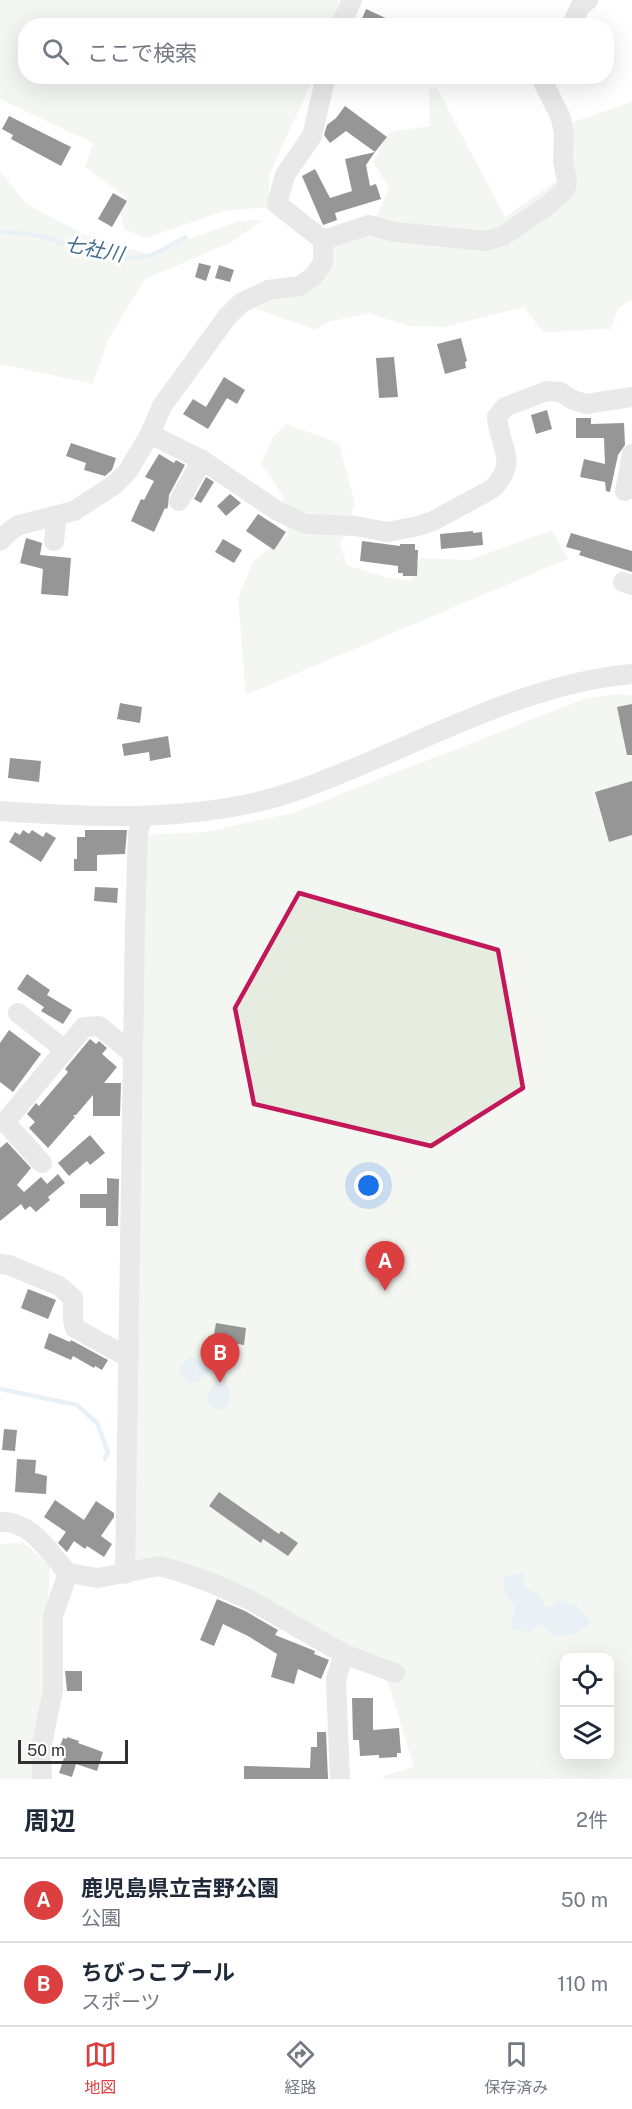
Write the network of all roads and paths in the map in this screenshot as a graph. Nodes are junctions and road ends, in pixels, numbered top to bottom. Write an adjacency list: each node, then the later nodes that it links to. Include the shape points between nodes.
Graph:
1 (352, 0): 3 (street)
2 (588, 0): 4 (street)
3 (343, 18)
4 (575, 18)
5 (324, 84): 7 (street, via 312,136 285,175 277,204)
6 (544, 84): 7 (street, via 561,118 567,182 565,190 547,206 503,236 486,242 395,232 369,225)
7 (323, 240): 9 (street, via 323,261 314,276 300,286 268,290 241,303 227,317 162,406)
8 (632, 397): 11 (street, via 586,404 560,392 547,391 505,407 497,417 508,465 500,481 433,521 388,532 305,524 276,510)
9 (150, 434): 11 (street); 14 (street, via 128,471 114,485 74,511)
10 (632, 454): 12 (street)
11 (202, 460): 13 (street)
12 (625, 491)
13 (179, 501)
14 (57, 516): 15 (street, via 19,525); 16 (street)
15 (0, 541)
16 (54, 542)
17 (632, 674): 19 (street, via 579,681 521,699 297,791 210,810)
18 (0, 811): 19 (street)
19 (142, 816): 22 (street, via 138,834)
20 (18, 1013): 21 (street)
21 (64, 1050): 22 (street, via 84,1027 99,1026); 23 (street, via 5,1122)
22 (133, 1054): 25 (street)
23 (42, 1163)
24 (0, 1264): 25 (street, via 59,1286 73,1298 75,1328)
25 (129, 1358): 28 (street)
26 (0, 1522): 27 (street, via 20,1525 36,1536)
27 (68, 1573): 28 (street, via 98,1578); 31 (street, via 53,1616 53,1690 41,1749)
28 (125, 1574): 29 (street, via 159,1566 214,1584)
29 (344, 1654): 30 (street); 32 (street, via 336,1679)
30 (395, 1673)
31 (42, 1779)
32 (340, 1779)

